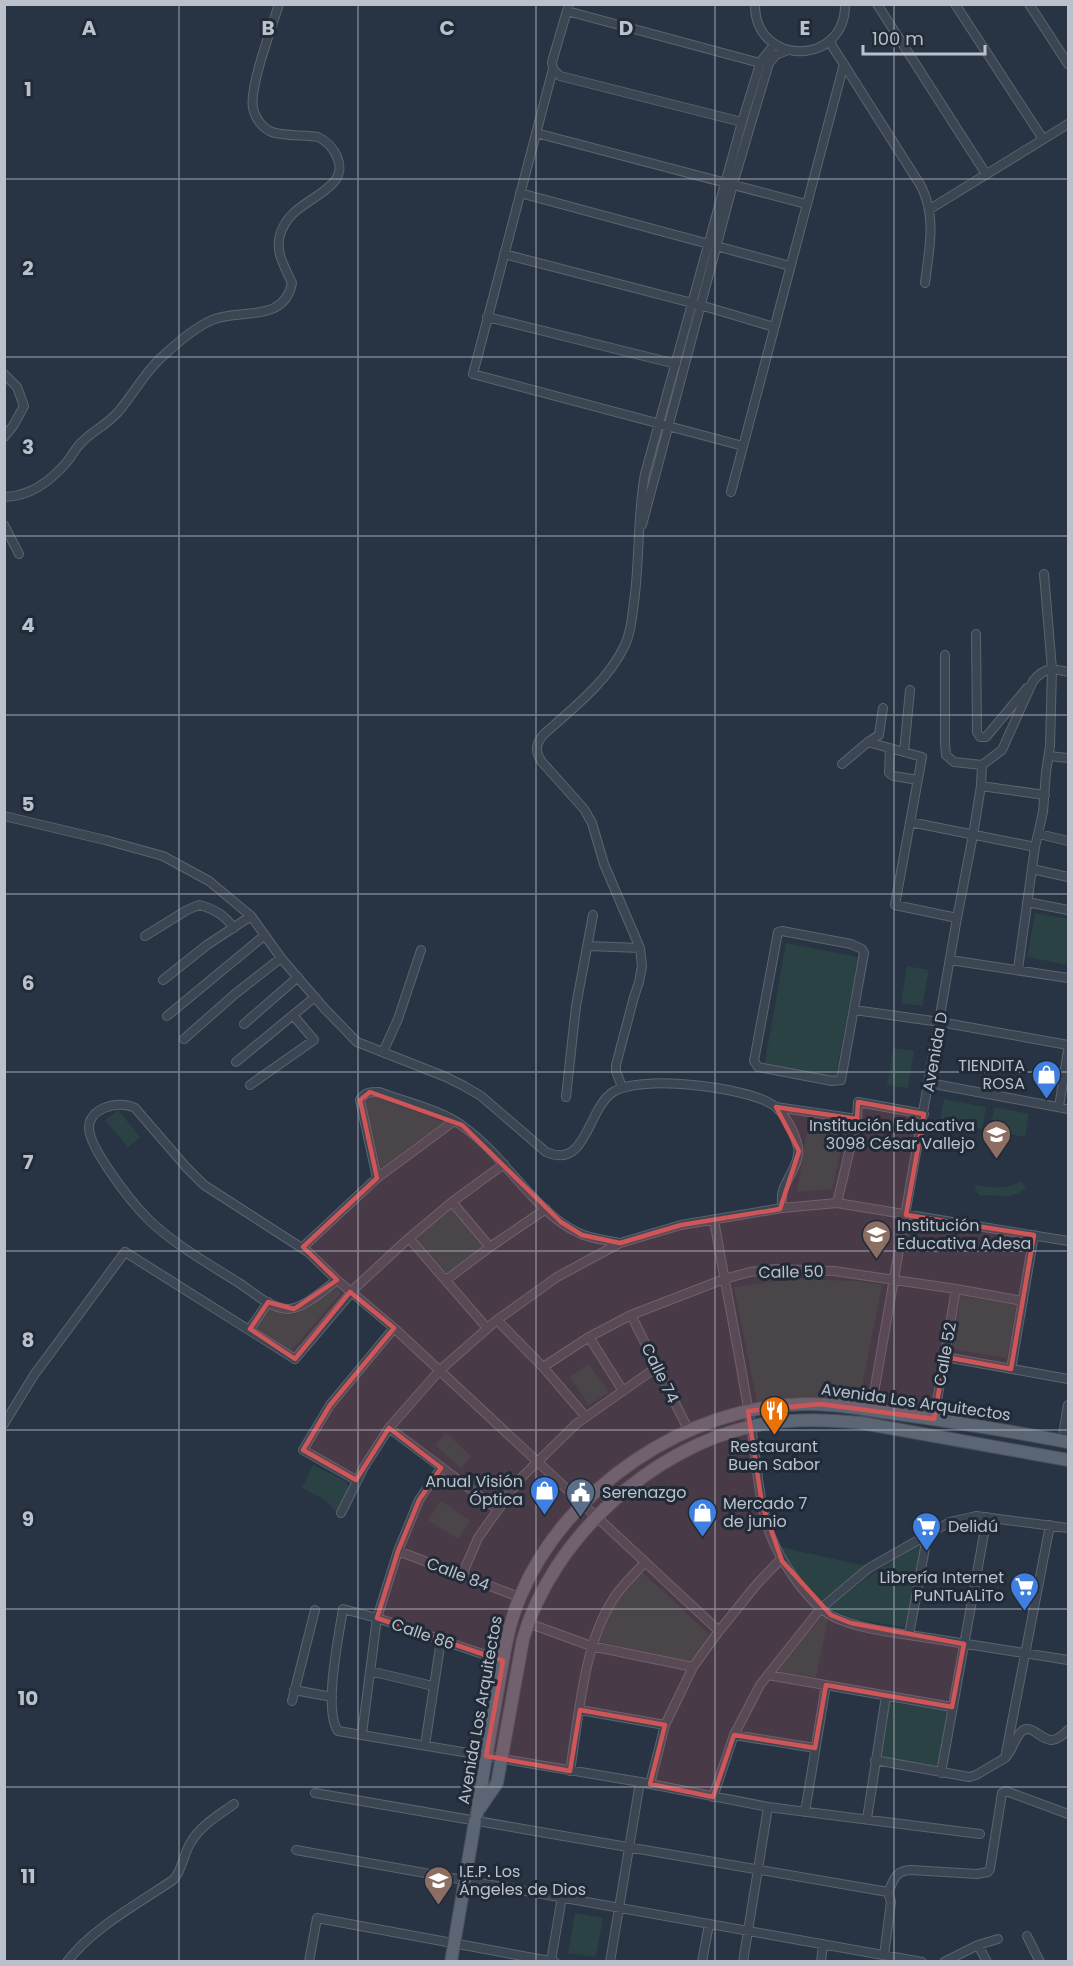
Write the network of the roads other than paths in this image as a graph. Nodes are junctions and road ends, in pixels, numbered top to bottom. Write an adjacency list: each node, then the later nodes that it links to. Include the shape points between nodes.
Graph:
1 (279, 4): 37 (street, via 252,100 256,117 272,132 323,139 334,151 338,167 334,183 296,210 282,228 278,252 292,284 289,294 273,309 214,319 194,330 162,357 115,416 82,441 45,484 26,494)
2 (755, 4): 9 (street, via 760,29)
3 (845, 4): 8 (street, via 842,24)
4 (877, 4): 19 (street)
5 (955, 4): 18 (street)
6 (1029, 4): 13 (street)
7 (568, 8): 11 (street); 14 (street)
8 (829, 41): 10 (street, via 810,51); 12 (street)
9 (775, 44): 10 (street); 11 (street)
10 (788, 50): 20 (street, via 769,63)
11 (760, 63): 15 (street)
12 (844, 64): 22 (street); 23 (street, via 921,186)
13 (1068, 64)
14 (553, 69): 15 (street, via 560,76); 17 (street)
15 (742, 122): 20 (street)
16 (1068, 124): 18 (street)
17 (536, 133): 20 (street); 21 (street)
18 (1043, 139): 19 (street)
19 (987, 174): 23 (street)
20 (729, 184): 22 (street); 24 (street)
21 (520, 193): 24 (street); 25 (street)
22 (807, 204): 26 (street)
23 (930, 209): 27 (street)
24 (712, 244): 26 (street); 28 (street)
25 (504, 254): 28 (street); 29 (street)
26 (790, 266): 30 (street)
27 (926, 283)
28 (696, 304): 30 (street); 31 (street); 33 (street)
29 (487, 316): 31 (street); 33 (street, via 473,374)
30 (774, 327): 35 (street)
31 (676, 364): 33 (street)
32 (4, 374): 34 (street, via 17,387 24,406)
33 (664, 425): 35 (street); 75 (street, via 643,487 632,622 625,646 600,681 544,734 537,746 542,762 592,823 604,864)
34 (4, 436)
35 (743, 446): 36 (street)
36 (731, 492)
37 (4, 497)
38 (4, 525): 39 (street)
39 (20, 554)
40 (1044, 574): 43 (street)
41 (976, 634): 45 (street, via 980,736 986,737)
42 (945, 656): 54 (street, via 946,755 954,762)
43 (1052, 669): 44 (street); 45 (street, via 1041,672); 51 (street)
44 (1068, 672)
45 (1033, 681): 54 (street, via 1002,750)
46 (910, 690): 50 (street)
47 (883, 708): 48 (street, via 879,735)
48 (868, 742): 49 (street); 53 (street)
49 (890, 748): 50 (street); 55 (street, via 889,773)
50 (904, 752): 55 (street, via 922,757)
51 (1049, 756): 52 (street); 57 (street)
52 (1068, 758)
53 (842, 764)
54 (982, 765): 56 (street, Avenida D)
55 (918, 780): 59 (street)
56 (981, 786): 57 (street); 61 (street, Avenida D)
57 (1045, 795): 60 (street)
58 (6, 818): 69 (street, via 163,856 210,881)
59 (910, 822): 61 (street); 70 (street, via 895,905)
60 (1039, 834): 62 (street); 63 (street)
61 (974, 835): 63 (street); 70 (street, Avenida D)
62 (1068, 841)
63 (1035, 847): 64 (street)
64 (1032, 869): 65 (street); 66 (street)
65 (1068, 877)
66 (1027, 902): 67 (street); 79 (street)
67 (1068, 910)
68 (593, 915): 74 (street)
69 (251, 916): 71 (street); 72 (street)
70 (957, 918): 78 (street, Avenida D)
71 (234, 928): 73 (street, via 218,912 199,905); 82 (street)
72 (265, 935): 77 (street); 86 (street)
73 (145, 936)
74 (588, 946): 75 (street); 97 (street, via 576,1006)
75 (640, 948): 96 (street, via 639,982 616,1065)
76 (421, 950): 92 (street)
77 (282, 958): 80 (street); 89 (street)
78 (950, 960): 79 (street); 87 (street, Avenida D)
79 (1018, 969): 81 (street)
80 (298, 977): 83 (street); 88 (street)
81 (1068, 978)
82 (163, 980)
83 (315, 997): 85 (street); 92 (street, via 357,1042)
84 (854, 1010): 84 (street, via 841,1080 756,1064 780,931 862,949); 87 (street)
85 (293, 1015): 93 (street); 95 (street, via 314,1040)
86 (167, 1016)
87 (940, 1022): 90 (street); 94 (street, Avenida D)
88 (243, 1024)
89 (184, 1038)
90 (1068, 1045)
91 (1068, 1050): 99 (street)
92 (383, 1053): 96 (street, via 446,1077 481,1096 555,1156 567,1155 579,1145 604,1099)
93 (236, 1062)
94 (929, 1083): 99 (street); 101 (street, Avenida D)
95 (250, 1085)
96 (622, 1087): 98 (street, via 686,1084 741,1094)
97 (566, 1097)
98 (776, 1107): 102 (street); 108 (street, via 793,1132 799,1151 783,1191)
99 (1059, 1107): 100 (street)
100 (1068, 1109)
101 (924, 1114): 102 (street, via 858,1102); 110 (street, Avenida D)
102 (857, 1119): 107 (street)
103 (454, 1121): 104 (street); 105 (street); 105 (street, via 379,1092 363,1095 360,1100)
104 (504, 1164): 106 (street); 109 (street)
105 (377, 1178): 116 (street)
106 (452, 1202): 113 (street); 117 (street)
107 (837, 1203): 108 (street); 110 (street)
108 (782, 1208): 111 (street)
109 (546, 1209): 115 (street, via 577,1232); 117 (street)
110 (906, 1215): 112 (street); 121 (street, Avenida D)
111 (714, 1220): 115 (street); 118 (street)
112 (1034, 1235): 114 (street); 124 (street)
113 (409, 1238): 120 (street); 123 (street)
114 (1068, 1241)
115 (620, 1243): 127 (street, via 557,1277)
116 (303, 1247): 119 (street); 125 (street, via 204,1185 135,1108 116,1104 92,1119 89,1129 97,1149 119,1184 150,1221)
117 (489, 1247): 120 (street)
118 (724, 1279): 121 (street, Calle 50, via 776,1269 834,1271); 126 (street, Calle 50); 141 (street)
119 (337, 1280): 123 (street); 125 (street, via 294,1309)
120 (446, 1280): 128 (street)
121 (893, 1280): 122 (street, Calle 50); 140 (street, Avenida D)
122 (956, 1289): 124 (street, Calle 50); 132 (street, Calle 52)
123 (351, 1292): 129 (street, via 295,1359); 130 (street)
124 (1023, 1301): 135 (street)
125 (268, 1302): 129 (street)
126 (631, 1315): 131 (street, Calle 50); 134 (street, Calle 74)
127 (497, 1320): 128 (street); 133 (street)
128 (486, 1328): 136 (street)
129 (249, 1329): 144 (street, via 125,1252 34,1376)
130 (394, 1329): 136 (street); 152 (street, via 330,1405 303,1450)
131 (589, 1337): 133 (street, Calle 50); 138 (street)
132 (945, 1357): 135 (street); 143 (street, Calle 52)
133 (543, 1367): 142 (street)
134 (657, 1367): 138 (street); 147 (street, Calle 74)
135 (1011, 1369): 137 (street)
136 (439, 1371): 146 (street); 150 (street)
137 (1068, 1379)
138 (623, 1391): 142 (street)
139 (1068, 1405): 148 (street)
140 (871, 1410): 141 (main road, Avenida Los Arquitectos, via 804,1404); 143 (main road, Avenida Los Arquitectos)
141 (748, 1411): 145 (street); 147 (main road, Avenida Los Arquitectos)
142 (586, 1417): 150 (street)
143 (934, 1419): 148 (main road, Avenida Los Arquitectos)
144 (4, 1425)
145 (751, 1426): 149 (main road, Avenida Los Arquitectos, via 784,1421 862,1423); 156 (main road, Avenida Los Arquitectos, via 688,1449 620,1495); 162 (street, via 764,1511)
146 (389, 1428): 151 (street); 152 (street)
147 (688, 1431): 153 (main road, Avenida Los Arquitectos, via 627,1466)
148 (1065, 1442)
149 (1068, 1460)
150 (537, 1461): 153 (street); 154 (street)
151 (441, 1468): 154 (street); 161 (street, via 419,1500)
152 (356, 1480): 155 (street)
153 (583, 1503): 156 (street); 165 (main road, Avenida Los Arquitectos, via 551,1542)
154 (497, 1509): 164 (street, via 478,1538)
155 (341, 1513)
156 (597, 1517): 163 (street); 169 (main road, Avenida Los Arquitectos, via 557,1565)
157 (987, 1517): 158 (street); 160 (street, via 951,1522); 173 (street)
158 (1050, 1525): 159 (street); 175 (street)
159 (1068, 1528)
160 (927, 1537): 166 (street, via 869,1568); 171 (street)
161 (398, 1551): 164 (street, Calle 84); 168 (street)
162 (781, 1559): 166 (street); 170 (street)
163 (645, 1562): 170 (street); 174 (street, via 613,1599)
164 (462, 1575): 165 (street, Calle 84)
165 (519, 1597): 177 (main road, Avenida Los Arquitectos)
166 (821, 1608): 171 (street, via 851,1623); 180 (street)
167 (315, 1610): 183 (street)
168 (377, 1618): 172 (street, Calle 86); 179 (street); 185 (street, Calle 86, via 343,1609)
169 (528, 1623): 174 (street); 196 (main road, Avenida Los Arquitectos)
170 (719, 1631): 178 (street)
171 (909, 1635): 173 (street)
172 (441, 1640): 177 (street, Calle 86); 182 (street)
173 (964, 1644): 175 (street); 187 (street)
174 (591, 1646): 178 (street); 188 (street)
175 (1025, 1653): 176 (street); 197 (street)
176 (1068, 1660)
177 (503, 1661): 195 (main road, Avenida Los Arquitectos)
178 (693, 1667): 189 (street)
179 (370, 1671): 182 (street); 191 (street)
180 (768, 1675): 181 (street); 192 (street)
181 (826, 1684): 184 (street); 194 (street)
182 (433, 1686): 193 (street)
183 (294, 1690): 185 (street); 186 (street)
184 (886, 1696): 187 (street); 198 (street)
185 (332, 1697): 191 (street, via 338,1731)
186 (292, 1701)
187 (952, 1707): 200 (street)
188 (580, 1710): 189 (street); 199 (street)
189 (665, 1725): 202 (street)
190 (1068, 1730): 197 (street, via 1051,1740 1026,1729)
191 (362, 1734): 193 (street)
192 (734, 1735): 194 (street); 204 (street)
193 (425, 1745): 195 (street)
194 (815, 1748): 207 (street)
195 (486, 1756): 196 (street); 196 (main road, Avenida Los Arquitectos, via 477,1814 497,1783)
196 (502, 1758): 199 (street)
197 (1005, 1758): 200 (street, via 969,1777)
198 (875, 1760): 200 (street); 209 (street)
199 (570, 1771): 201 (street)
200 (941, 1773)
201 (640, 1782): 202 (street); 212 (street)
202 (650, 1784): 204 (street)
203 (315, 1793): 210 (street)
204 (713, 1797): 206 (street)
205 (234, 1804): 228 (street, via 207,1823 192,1840 179,1875 108,1924)
206 (768, 1807): 207 (street); 214 (street)
207 (806, 1812): 209 (street)
208 (1068, 1814): 216 (street, via 1006,1791 1000,1798 988,1872 901,1870)
209 (867, 1820): 211 (street)
210 (475, 1821): 212 (street); 215 (main road, Avenida Los Arquitectos)
211 (980, 1834)
212 (629, 1847): 214 (street); 218 (street)
213 (296, 1850): 215 (street)
214 (758, 1869): 216 (street); 220 (street)
215 (465, 1880): 217 (street); 223 (main road, Avenida Los Arquitectos)
216 (888, 1892): 226 (street, via 891,1902)
217 (562, 1897): 218 (street); 227 (street)
218 (620, 1908): 219 (street); 231 (street)
219 (709, 1924): 220 (street); 232 (street)
220 (748, 1930): 224 (street); 233 (street)
221 (1027, 1936): 238 (street)
222 (998, 1939): 225 (street)
223 (454, 1943): 227 (street); 229 (street, via 317,1918); 230 (main road, Avenida Los Arquitectos)
224 (823, 1944): 226 (street); 234 (street)
225 (978, 1945): 236 (street); 237 (street)
226 (884, 1955): 235 (street)
227 (553, 1961)
228 (67, 1962)
229 (309, 1962)
230 (451, 1962)
231 (610, 1962)
232 (702, 1962)
233 (743, 1962)
234 (821, 1962)
235 (922, 1962)
236 (944, 1962)
237 (987, 1962)
238 (1040, 1962)

